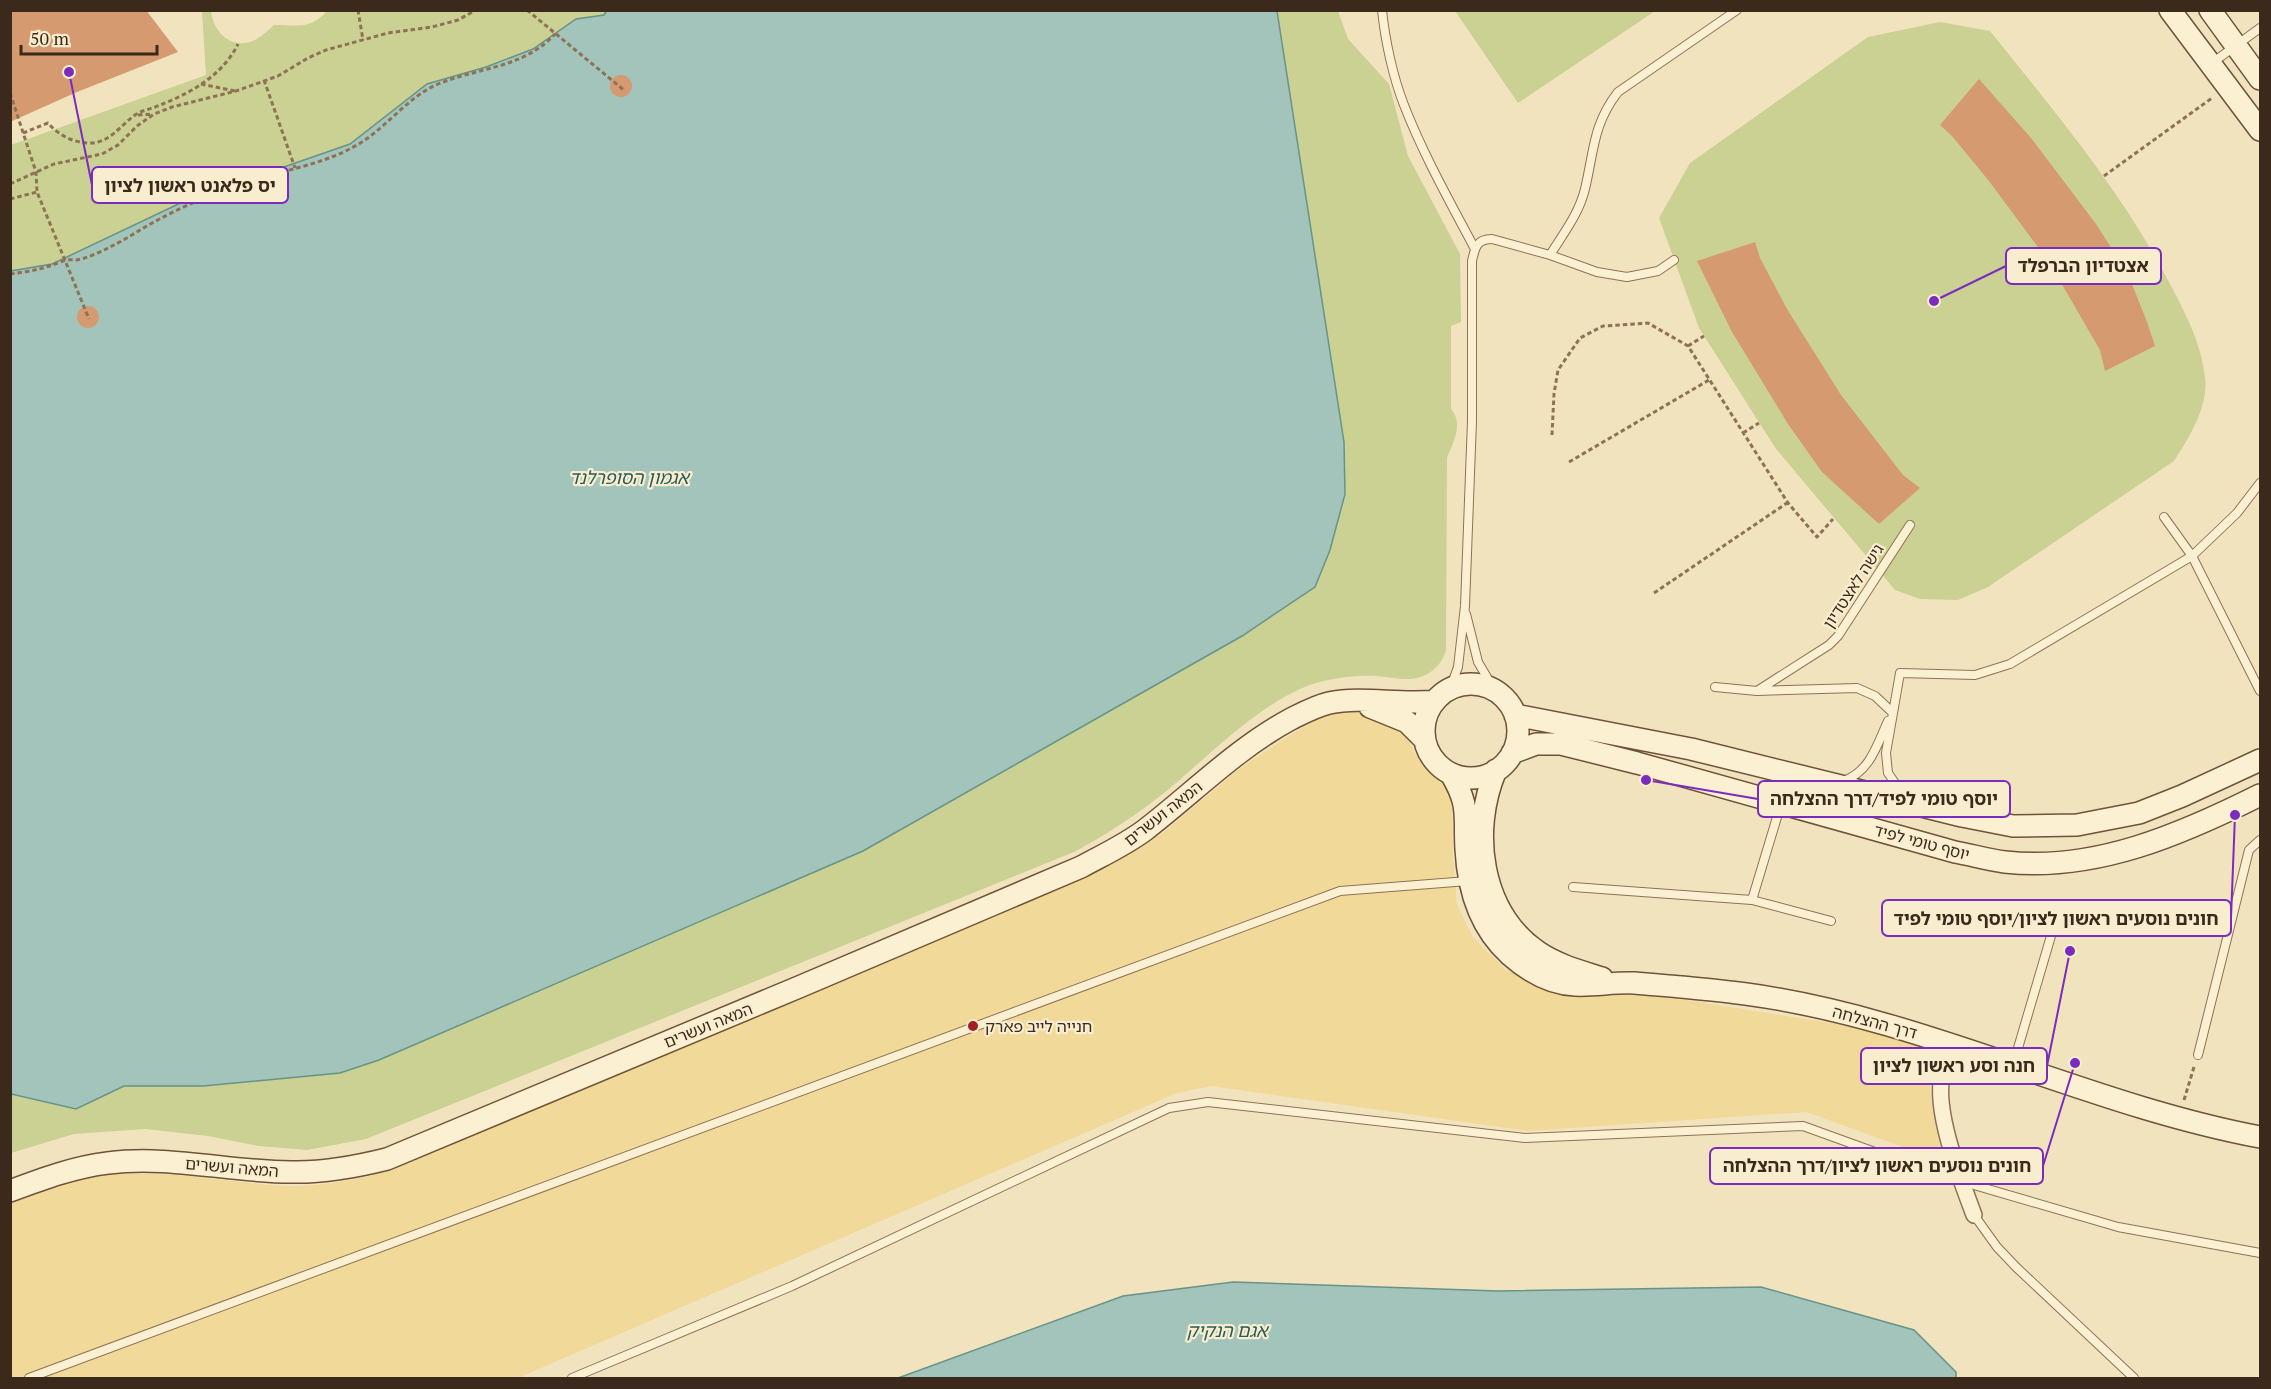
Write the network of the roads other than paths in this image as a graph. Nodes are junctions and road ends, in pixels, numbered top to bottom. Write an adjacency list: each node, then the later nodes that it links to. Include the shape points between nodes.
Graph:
1 (1382, 10): 10 (lane, via 1403,102)
2 (1737, 10): 11 (lane, via 1618,92 1605,108 1578,211)
3 (2170, 10): 7 (street)
4 (2210, 10): 6 (street)
5 (2260, 28): 6 (lane)
6 (2236, 46): 7 (lane); 8 (street)
7 (2210, 64): 9 (street)
8 (2260, 79)
9 (2260, 130)
10 (1475, 249): 11 (lane, via 1484,239 1492,239); 17 (lane)
11 (1550, 255): 12 (lane, via 1597,272 1627,277 1658,271)
12 (1674, 260)
13 (2260, 483): 16 (lane, via 2237,513)
14 (2164, 517): 16 (lane)
15 (1910, 525): 20 (lane, גישה לאצטדיון, via 1838,636)
16 (2192, 556): 21 (lane); 24 (lane, via 2010,663 1975,675 1900,673)
17 (1464, 606): 19 (lane, via 1478,662); 22 (lane, via 1458,667)
18 (1715, 687): 20 (lane)
19 (1495, 691): 22 (street, via 1465,685); 25 (street)
20 (1757, 691): 24 (lane, via 1857,688 1875,696)
21 (2260, 691)
22 (1442, 695): 23 (street, המאה ועשרים, via 1418,703); 26 (street, via 1428,712)
23 (1355, 701): 26 (street, המאה ועשרים, via 1407,722); 47 (street, המאה ועשרים, via 1330,703 1283,724 1255,741 1144,830 1081,867 387,1159 322,1172 166,1161 109,1162 63,1172)
24 (1892, 712): 31 (lane, via 1868,764 1854,777); 34 (lane, via 1886,753 1888,773)
25 (1515, 715): 27 (street, via 1517,735); 31 (street, יוסף טומי לפיד, via 1691,749)
26 (1424, 739): 30 (street, via 1429,754)
27 (1512, 753): 29 (street); 33 (street, יוסף טומי לפיד, via 1536,744 1561,744)
28 (2260, 760): 34 (street, יוסף טומי לפיד, via 2139,813 2078,825 2013,826)
29 (1496, 770): 30 (street, via 1474,778); 41 (street, דרך ההצלחה, via 1482,823 1483,850 1493,896 1506,920 1539,953 1575,970)
30 (1451, 774): 36 (street, דרך ההצלחה, via 1464,798)
31 (1833, 784): 34 (street, יוסף טומי לפיד)
32 (2260, 795): 33 (street, יוסף טומי לפיד, via 2149,843 2117,853 2044,863 2005,862 1955,852)
33 (1781, 803): 38 (lane)
34 (1911, 804)
35 (2260, 840): 43 (lane, via 2248,850)
36 (1470, 880): 41 (street, דרך ההצלחה, via 1475,903 1488,929 1500,945 1532,972 1574,985); 50 (lane, via 1340,891)
37 (1573, 887): 38 (lane)
38 (1752, 900): 40 (lane)
39 (2056, 919): 44 (lane)
40 (1831, 921)
41 (1620, 982): 42 (street, דרך ההצלחה, via 1748,994 1817,1006)
42 (1954, 1045): 44 (street, דרך ההצלחה); 46 (street, via 1942,1076 1941,1092 1944,1119)
43 (2198, 1055)
44 (2012, 1066): 45 (street, דרך ההצלחה, via 2178,1119)
45 (2260, 1137)
46 (1962, 1181): 48 (street); 49 (lane, via 2118,1227); 51 (lane, via 1803,1126 1526,1138 1208,1102 1169,1108 792,1286)
47 (10, 1191)
48 (1974, 1215): 52 (lane, via 2016,1267)
49 (2260, 1253)
50 (29, 1378)
51 (572, 1378)
52 (2134, 1378)

